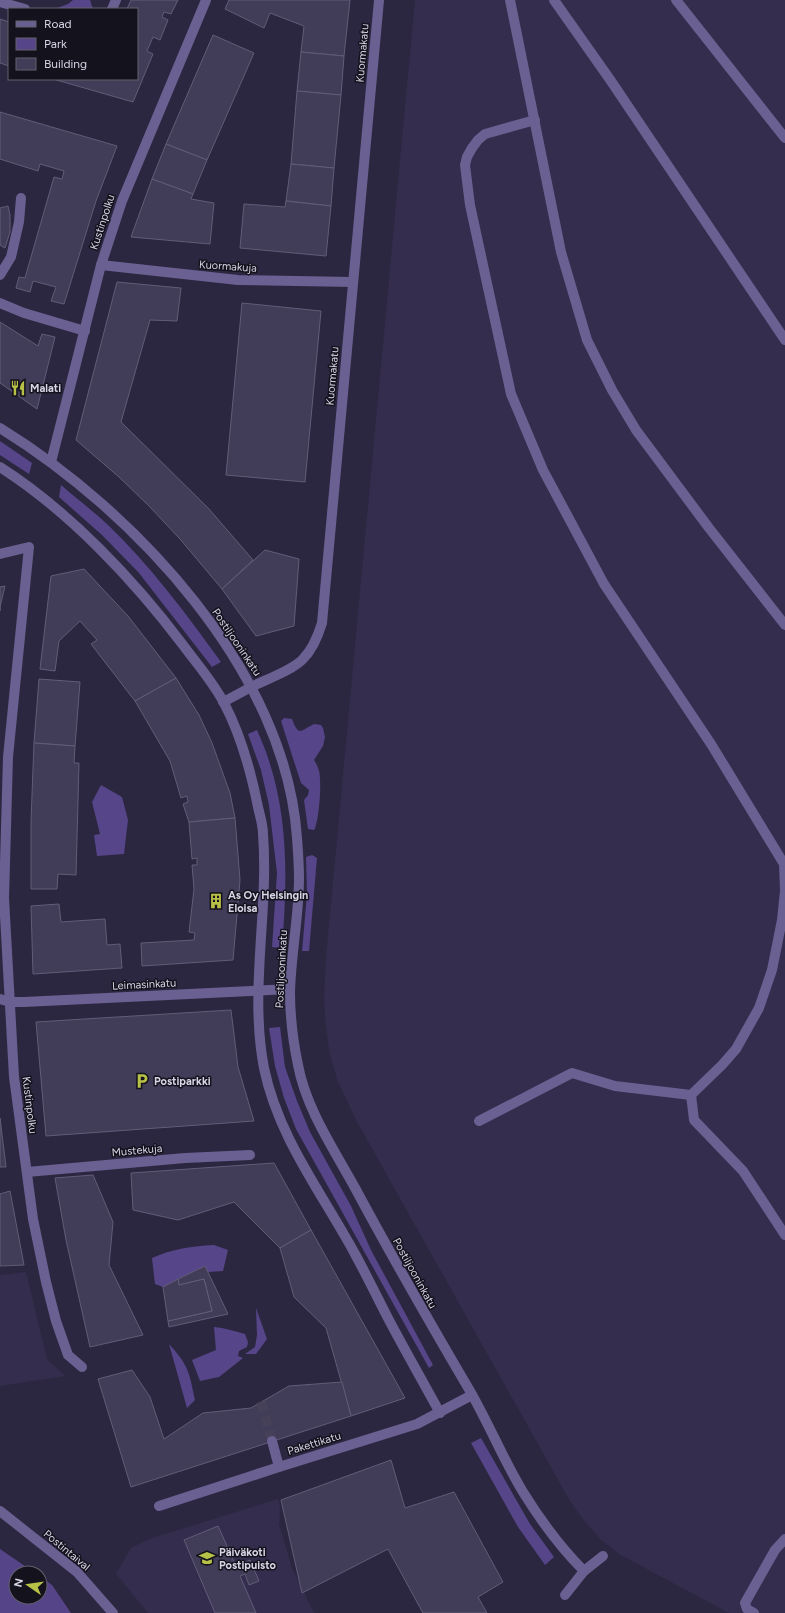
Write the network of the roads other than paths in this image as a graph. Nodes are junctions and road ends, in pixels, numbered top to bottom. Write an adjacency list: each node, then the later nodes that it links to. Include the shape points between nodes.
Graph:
1 (206, 0): 11 (street, Kustinpolku, via 122,201)
2 (379, 0): 13 (street, Kuormakatu)
3 (510, 0): 8 (street)
4 (554, 0): 16 (street)
5 (676, 0): 9 (street)
6 (0, 2): 7 (street)
7 (21, 8)
8 (535, 120): 21 (street, via 561,252 587,340 636,430); 24 (street, via 485,134 472,148 465,165 470,205 511,394 543,470 604,584 712,744)
9 (785, 138)
10 (21, 198): 12 (street, via 19,222 11,257)
11 (101, 265): 13 (street, Kuormakuja, via 238,280); 15 (street, Kustinpolku)
12 (0, 275)
13 (353, 282): 22 (street, Kuormakatu, via 322,623 312,648 302,660)
14 (0, 303): 15 (street, via 24,313)
15 (84, 330): 18 (street, Kustinpolku)
16 (785, 340)
17 (0, 428): 18 (street, Postiljooninkatu)
18 (51, 462): 22 (street, Postiljooninkatu, via 96,498 133,533 194,600)
19 (0, 467): 23 (street, Postiljooninkatu, via 45,499 103,553 154,607 209,679)
20 (0, 554): 28 (street, Kustinpolku, via 29,547 8,757 4,898)
21 (785, 625)
22 (252, 687): 23 (street, Kuormakatu); 26 (street, Postiljooninkatu, via 277,744 289,785 297,832 299,878)
23 (223, 702): 27 (street, Postiljooninkatu, via 241,744 253,783 263,831 264,890)
24 (784, 864): 25 (street)
25 (785, 891): 29 (street, via 778,945 760,1008 736,1049)
26 (290, 989): 27 (street, Leimasinkatu); 35 (street, Postiljooninkatu, via 298,1069 321,1127)
27 (258, 990): 28 (street, Leimasinkatu); 36 (street, Postiljooninkatu, via 259,1032 264,1068 286,1135 355,1254)
28 (5, 1001): 32 (street, Kustinpolku)
29 (691, 1095): 30 (street, via 615,1086 572,1074); 33 (street, via 694,1120 743,1171)
30 (479, 1121)
31 (250, 1155): 32 (street, Mustekuja)
32 (27, 1172): 34 (street, Kustinpolku, via 33,1219 56,1321 68,1355)
33 (785, 1235)
34 (82, 1367)
35 (472, 1395): 36 (street, Pakettikatu); 43 (street, Postiljooninkatu, via 522,1490 544,1524)
36 (440, 1413): 38 (street, Pakettikatu, via 417,1424)
37 (272, 1441): 38 (street)
38 (279, 1467): 39 (street, Pakettikatu)
39 (159, 1506)
40 (0, 1511): 45 (street, Postintaival, via 77,1572)
41 (785, 1539): 46 (street, via 775,1550 745,1603 747,1609)
42 (603, 1556): 43 (street)
43 (584, 1571): 44 (street)
44 (565, 1595)
45 (113, 1613)
46 (754, 1613)

